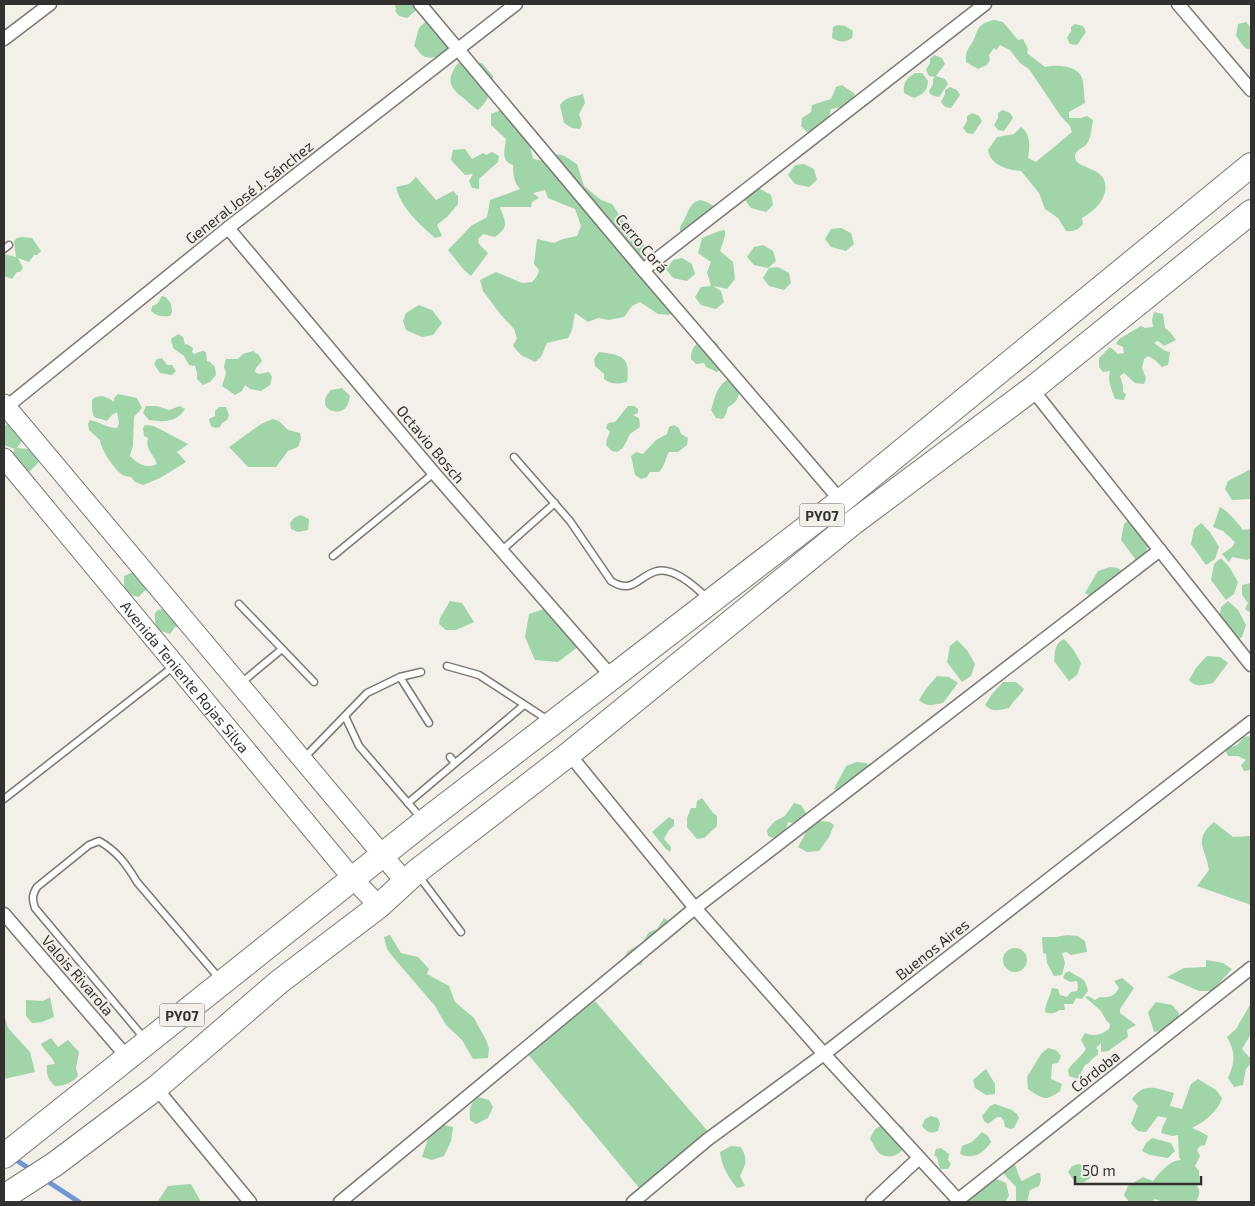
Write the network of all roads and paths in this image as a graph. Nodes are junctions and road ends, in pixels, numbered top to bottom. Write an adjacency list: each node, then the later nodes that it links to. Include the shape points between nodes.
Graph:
1 (50, 4): 6 (street)
2 (420, 4): 7 (street, Cerro Corá)
3 (516, 4): 7 (street, General José J. Sánchez)
4 (985, 4): 12 (street)
5 (1178, 4): 8 (street)
6 (4, 39)
7 (459, 49): 11 (street, General José J. Sánchez); 12 (street, Cerro Corá)
8 (1251, 90)
9 (1251, 165): 18 (highway, PY07)
10 (1251, 212): 13 (highway, PY07)
11 (228, 228): 14 (street, General José J. Sánchez); 17 (street, Octavio Bosch)
12 (643, 270): 18 (street, Cerro Corá)
13 (1032, 388): 21 (street); 39 (highway, PY07, via 854,522)
14 (5, 407): 33 (street)
15 (514, 457): 19 (lane)
16 (4, 458): 26 (street, Avenida Teniente Rojas Silva)
17 (434, 473): 20 (street, Octavio Bosch); 22 (lane)
18 (840, 501): 23 (highway, PY07)
19 (554, 503): 20 (lane); 23 (lane, via 586,543 611,582 627,587 657,571 668,571 695,586)
20 (502, 550): 31 (street, Octavio Bosch)
21 (1160, 550): 27 (street); 49 (street)
22 (333, 556)
23 (711, 601): 31 (highway, PY07)
24 (239, 604): 25 (lane)
25 (282, 649): 32 (lane); 33 (lane)
26 (176, 665): 43 (lane); 48 (street, Avenida Teniente Rojas Silva)
27 (1251, 665)
28 (447, 666): 34 (lane, via 479,675)
29 (421, 672): 30 (lane)
30 (400, 677): 35 (lane, via 367,693); 37 (lane)
31 (612, 678): 38 (highway, PY07)
32 (314, 682)
33 (240, 684): 41 (street)
34 (524, 705): 38 (lane); 42 (lane)
35 (345, 716): 41 (lane); 44 (lane, via 359,746)
36 (1251, 722): 55 (street, Buenos Aires)
37 (429, 723)
38 (554, 723): 45 (highway, PY07)
39 (569, 754): 47 (highway, PY07); 49 (street)
40 (450, 757): 42 (lane)
41 (302, 759): 46 (street)
42 (455, 763): 44 (lane)
43 (4, 799)
44 (408, 803): 45 (lane)
45 (424, 822): 46 (highway, PY07)
46 (384, 855): 47 (street); 48 (highway, PY07)
47 (411, 878): 48 (highway, PY07); 51 (lane)
48 (367, 893): 53 (highway, PY07); 57 (highway, PY07, via 279,982)
49 (695, 908): 55 (street); 63 (street)
50 (4, 915): 56 (street, Valois Rivarola)
51 (461, 932)
52 (1251, 968): 61 (street, Córdoba)
53 (222, 983): 54 (highway, PY07); 54 (lane, via 112,848 99,841 89,845 37,887 33,894 35,908)
54 (148, 1042): 56 (highway, PY07)
55 (824, 1054): 59 (street); 64 (street, Buenos Aires, via 707,1140)
56 (128, 1058): 58 (highway, PY07)
57 (156, 1088): 60 (highway, PY07, via 55,1164); 62 (street)
58 (7, 1153)
59 (919, 1158): 61 (street); 65 (street)
60 (4, 1197)
61 (959, 1201)
62 (250, 1202)
63 (340, 1202)
64 (633, 1202)
65 (872, 1202)

